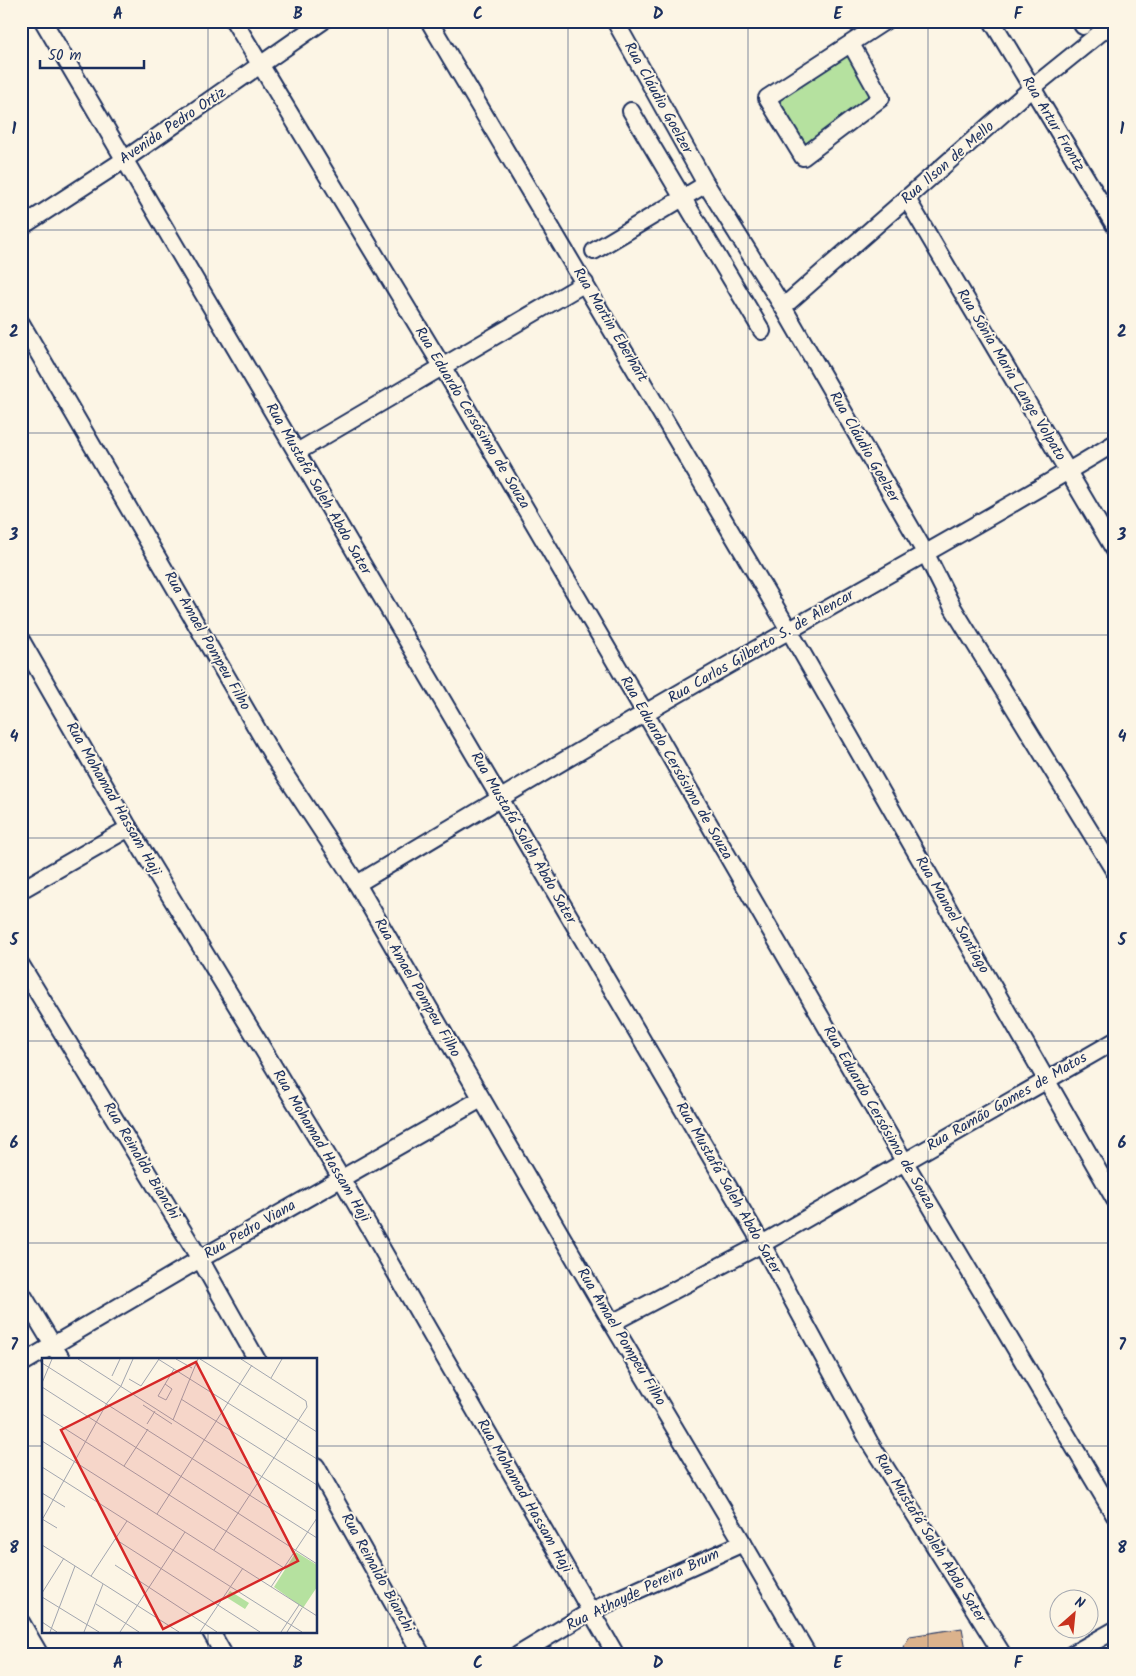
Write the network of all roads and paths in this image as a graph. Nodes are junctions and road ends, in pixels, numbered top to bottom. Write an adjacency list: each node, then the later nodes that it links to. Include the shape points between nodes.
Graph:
1 (43, 21): 13 (street, Rua Mustafá Saleh Abdo Sater)
2 (234, 21): 10 (street, Rua Eduardo Cersósimo de Souza)
3 (323, 21): 10 (street, Avenida Pedro Ortiz)
4 (429, 21): 20 (street, Rua Martin Eberhart)
5 (615, 21): 14 (street, Rua Cláudio Goelzer)
6 (885, 21): 9 (street)
7 (992, 21): 11 (street, Rua Artur Frantz)
8 (1115, 21): 11 (street, Rua Ilson de Mello)
9 (851, 44): 9 (street, via 881,98 803,157 767,98)
10 (260, 66): 13 (street, Avenida Pedro Ortiz); 24 (street, Rua Eduardo Cersósimo de Souza)
11 (1032, 88): 16 (street, Rua Ilson de Mello); 17 (street, Rua Artur Frantz)
12 (631, 111): 15 (street)
13 (124, 160): 18 (street, Avenida Pedro Ortiz); 26 (street, Rua Mustafá Saleh Abdo Sater)
14 (706, 184): 15 (street); 21 (street, Rua Cláudio Goelzer)
15 (683, 198): 19 (street); 23 (street)
16 (907, 199): 21 (street, Rua Ilson de Mello); 27 (street, Rua Sônia Maria Lange Volpato)
17 (1115, 226)
18 (21, 227)
19 (594, 251)
20 (585, 282): 24 (street); 30 (street, Rua Martin Eberhart)
21 (783, 307): 29 (street, Rua Cláudio Goelzer)
22 (21, 323): 36 (street, Rua Amael Pompeu Filho, via 274,758)
23 (762, 331)
24 (442, 366): 26 (street); 32 (street, Rua Eduardo Cersósimo de Souza)
25 (1115, 443): 27 (street, Rua Carlos Gilberto S. de Alencar)
26 (297, 452): 33 (street, Rua Mustafá Saleh Abdo Sater)
27 (1068, 471): 28 (street, Rua Sônia Maria Lange Volpato); 29 (street, Rua Carlos Gilberto S. de Alencar)
28 (1115, 551)
29 (926, 554): 30 (street, Rua Carlos Gilberto S. de Alencar); 35 (street, Rua Cláudio Goelzer, via 953,608)
30 (790, 630): 32 (street, Rua Carlos Gilberto S. de Alencar); 40 (street, Rua Manoel Santiago)
31 (21, 640): 34 (street, Rua Mohamad Hassam Haji)
32 (645, 713): 33 (street, Rua Carlos Gilberto S. de Alencar); 42 (street, Rua Eduardo Cersósimo de Souza)
33 (499, 798): 36 (street, Rua Carlos Gilberto S. de Alencar); 45 (street, Rua Mustafá Saleh Abdo Sater)
34 (129, 828): 37 (street); 43 (street, Rua Mohamad Hassam Haji)
35 (1115, 872)
36 (357, 884): 41 (street, Rua Amael Pompeu Filho)
37 (21, 890)
38 (21, 965): 46 (street, Rua Reinaldo Bianchi)
39 (1115, 1041): 40 (street, Rua Ramão Gomes de Matos)
40 (1046, 1080): 42 (street, Rua Ramão Gomes de Matos); 44 (street, Rua Manoel Santiago)
41 (481, 1098): 43 (street, Rua Pedro Viana); 48 (street, Rua Amael Pompeu Filho)
42 (904, 1161): 45 (street, Rua Ramão Gomes de Matos); 54 (street, Rua Eduardo Cersósimo de Souza)
43 (341, 1178): 46 (street, Rua Pedro Viana); 56 (street, Rua Mohamad Hassam Haji)
44 (1115, 1200)
45 (762, 1244): 48 (street, Rua Ramão Gomes de Matos); 66 (street, Rua Mustafá Saleh Abdo Sater, via 870,1442)
46 (200, 1259): 49 (street, Rua Pedro Viana); 51 (street, Rua Reinaldo Bianchi)
47 (21, 1292): 49 (street)
48 (612, 1323): 55 (street, Rua Amael Pompeu Filho)
49 (53, 1345): 50 (street); 52 (street, Rua Pedro Viana)
50 (61, 1358)
51 (256, 1358)
52 (21, 1364)
53 (318, 1470): 62 (street, Rua Reinaldo Bianchi)
54 (1115, 1516)
55 (743, 1543): 56 (street, Rua Athayde Pereira Brum); 65 (street, Rua Amael Pompeu Filho)
56 (591, 1612): 63 (street, Rua Athayde Pereira Brum); 64 (street, Rua Mohamad Hassam Haji)
57 (21, 1622): 60 (street)
58 (1115, 1630): 67 (street)
59 (212, 1634): 61 (street)
60 (40, 1655)
61 (224, 1655)
62 (422, 1655)
63 (518, 1655)
64 (616, 1655)
65 (808, 1655)
66 (1003, 1655)
67 (1071, 1655)

